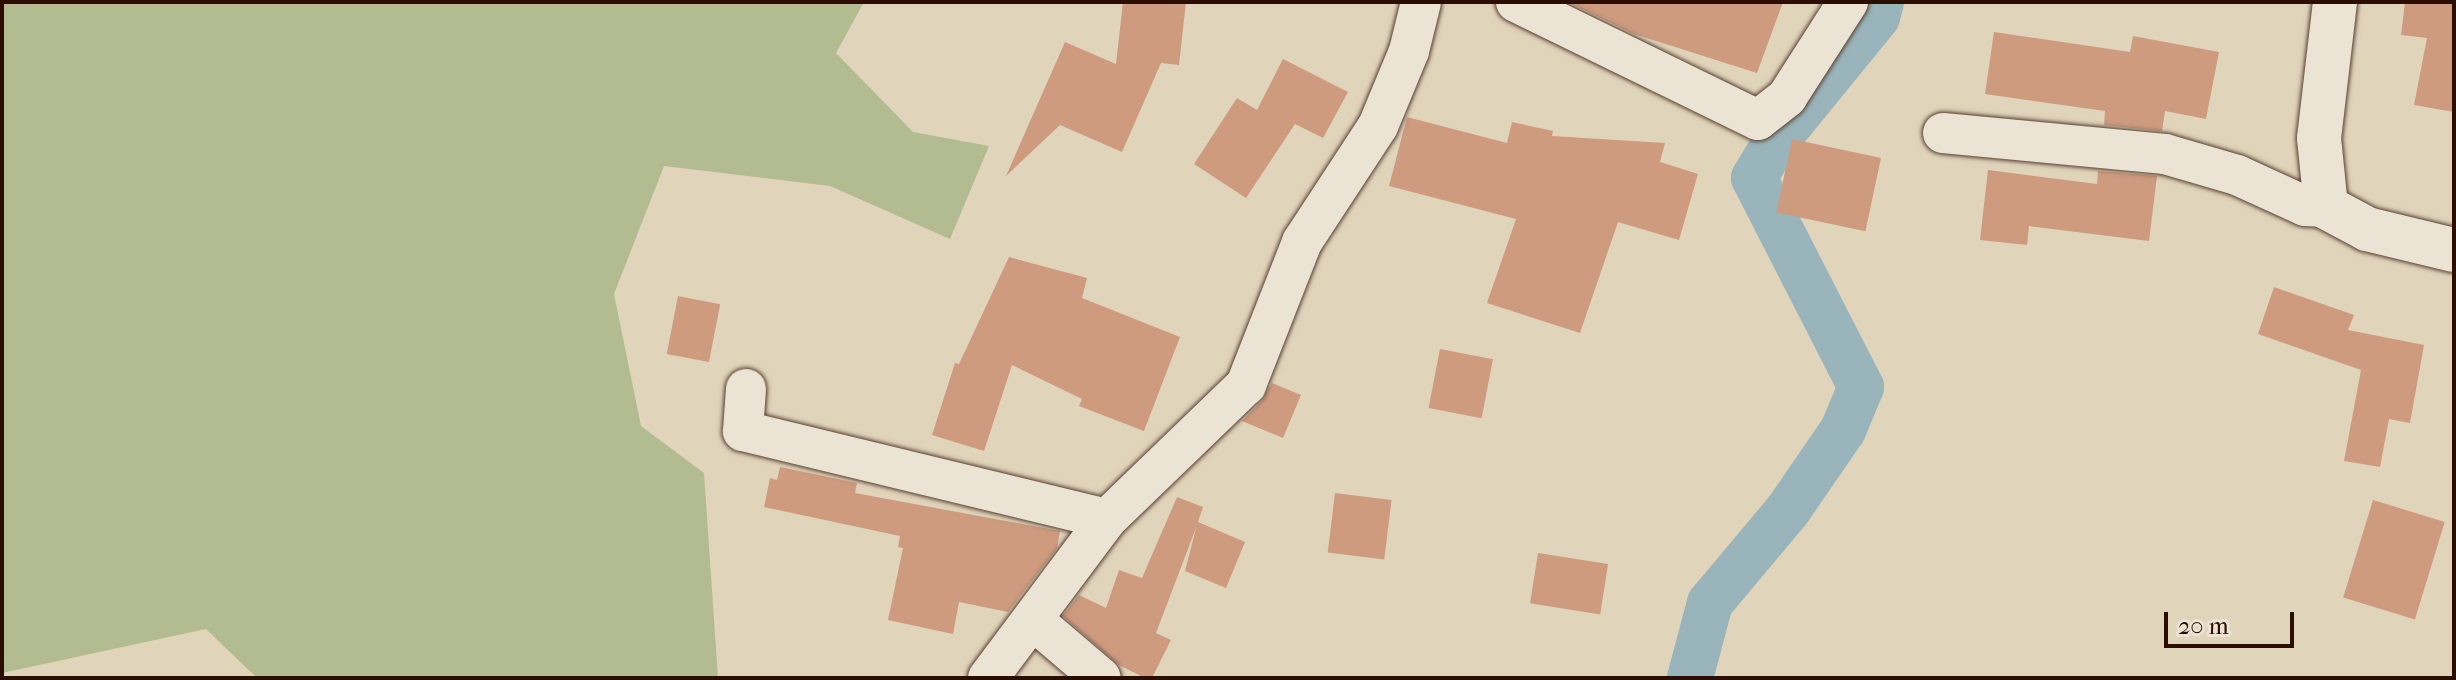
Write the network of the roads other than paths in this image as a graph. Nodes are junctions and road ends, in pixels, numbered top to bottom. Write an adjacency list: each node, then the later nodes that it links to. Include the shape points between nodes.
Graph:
1 (1421, 2): 9 (street, via 1409,51 1378,126 1302,242 1246,385)
2 (1516, 2): 3 (street, via 1758,120 1787,97)
3 (1848, 2)
4 (2335, 2): 6 (street, via 2319,138)
5 (1943, 133): 6 (street, via 2165,154 2237,175 2305,206)
6 (2326, 207): 7 (street, via 2367,229)
7 (2454, 250)
8 (746, 389): 9 (street, via 743,431)
9 (1107, 519): 10 (street)
10 (1033, 620): 11 (street); 12 (street)
11 (988, 678)
12 (1101, 678)

